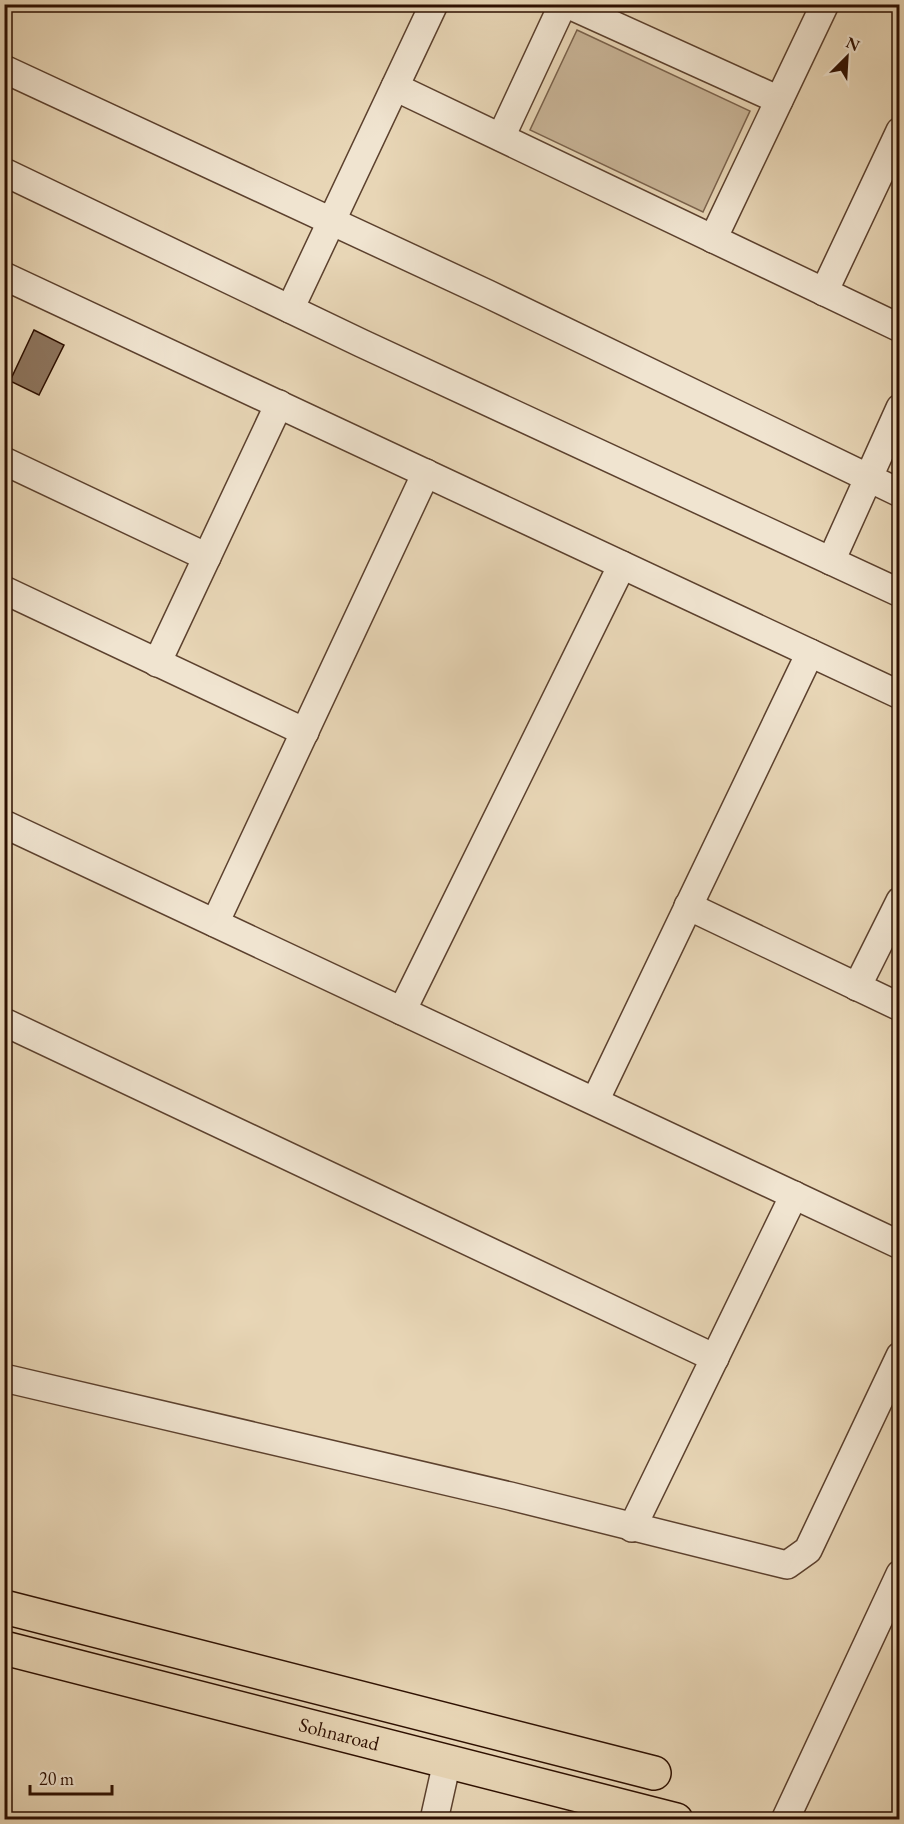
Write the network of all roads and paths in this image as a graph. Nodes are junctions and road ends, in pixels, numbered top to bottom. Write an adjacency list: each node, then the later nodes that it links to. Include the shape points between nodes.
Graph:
1 (434, 4): 5 (street)
2 (565, 4): 6 (street); 8 (street)
3 (825, 4): 6 (street)
4 (4, 69): 10 (street)
5 (395, 87): 8 (street); 10 (street)
6 (779, 100): 11 (street)
7 (900, 131): 13 (street)
8 (501, 137): 11 (street)
9 (4, 172): 14 (street)
10 (332, 221): 14 (street); 20 (street)
11 (713, 239): 13 (street)
12 (4, 276): 16 (street)
13 (825, 292): 15 (street)
14 (290, 309): 23 (street)
15 (900, 328)
16 (279, 404): 19 (street); 22 (street)
17 (900, 408): 20 (street)
18 (4, 461): 22 (street)
19 (426, 473): 24 (street); 30 (street)
20 (866, 477): 21 (street); 23 (street)
21 (900, 493)
22 (207, 557): 28 (street)
23 (831, 561): 26 (street)
24 (622, 565): 27 (street); 37 (street)
25 (4, 590): 28 (street)
26 (900, 593)
27 (810, 653): 29 (street); 33 (street)
28 (157, 663): 30 (street)
29 (900, 695)
30 (305, 732): 34 (street)
31 (4, 824): 34 (street)
32 (900, 901): 35 (street)
33 (688, 906): 35 (street); 39 (street)
34 (215, 923): 37 (street)
35 (856, 987): 36 (street)
36 (900, 1007)
37 (402, 1011): 39 (street)
38 (4, 1022): 43 (street)
39 (595, 1101): 40 (street)
40 (794, 1195): 41 (street); 43 (street)
41 (900, 1245)
42 (900, 1356): 45 (street, via 808,1550 787,1565)
43 (715, 1358): 45 (street)
44 (4, 1378): 45 (street)
45 (632, 1528)
46 (900, 1574): 53 (street)
47 (4, 1607): 50 (highway)
48 (4, 1648): 49 (highway, Sohnaroad)
49 (447, 1762): 51 (street); 52 (highway, Sohnaroad)
50 (654, 1773)
51 (434, 1820)
52 (676, 1820)
53 (785, 1820)

